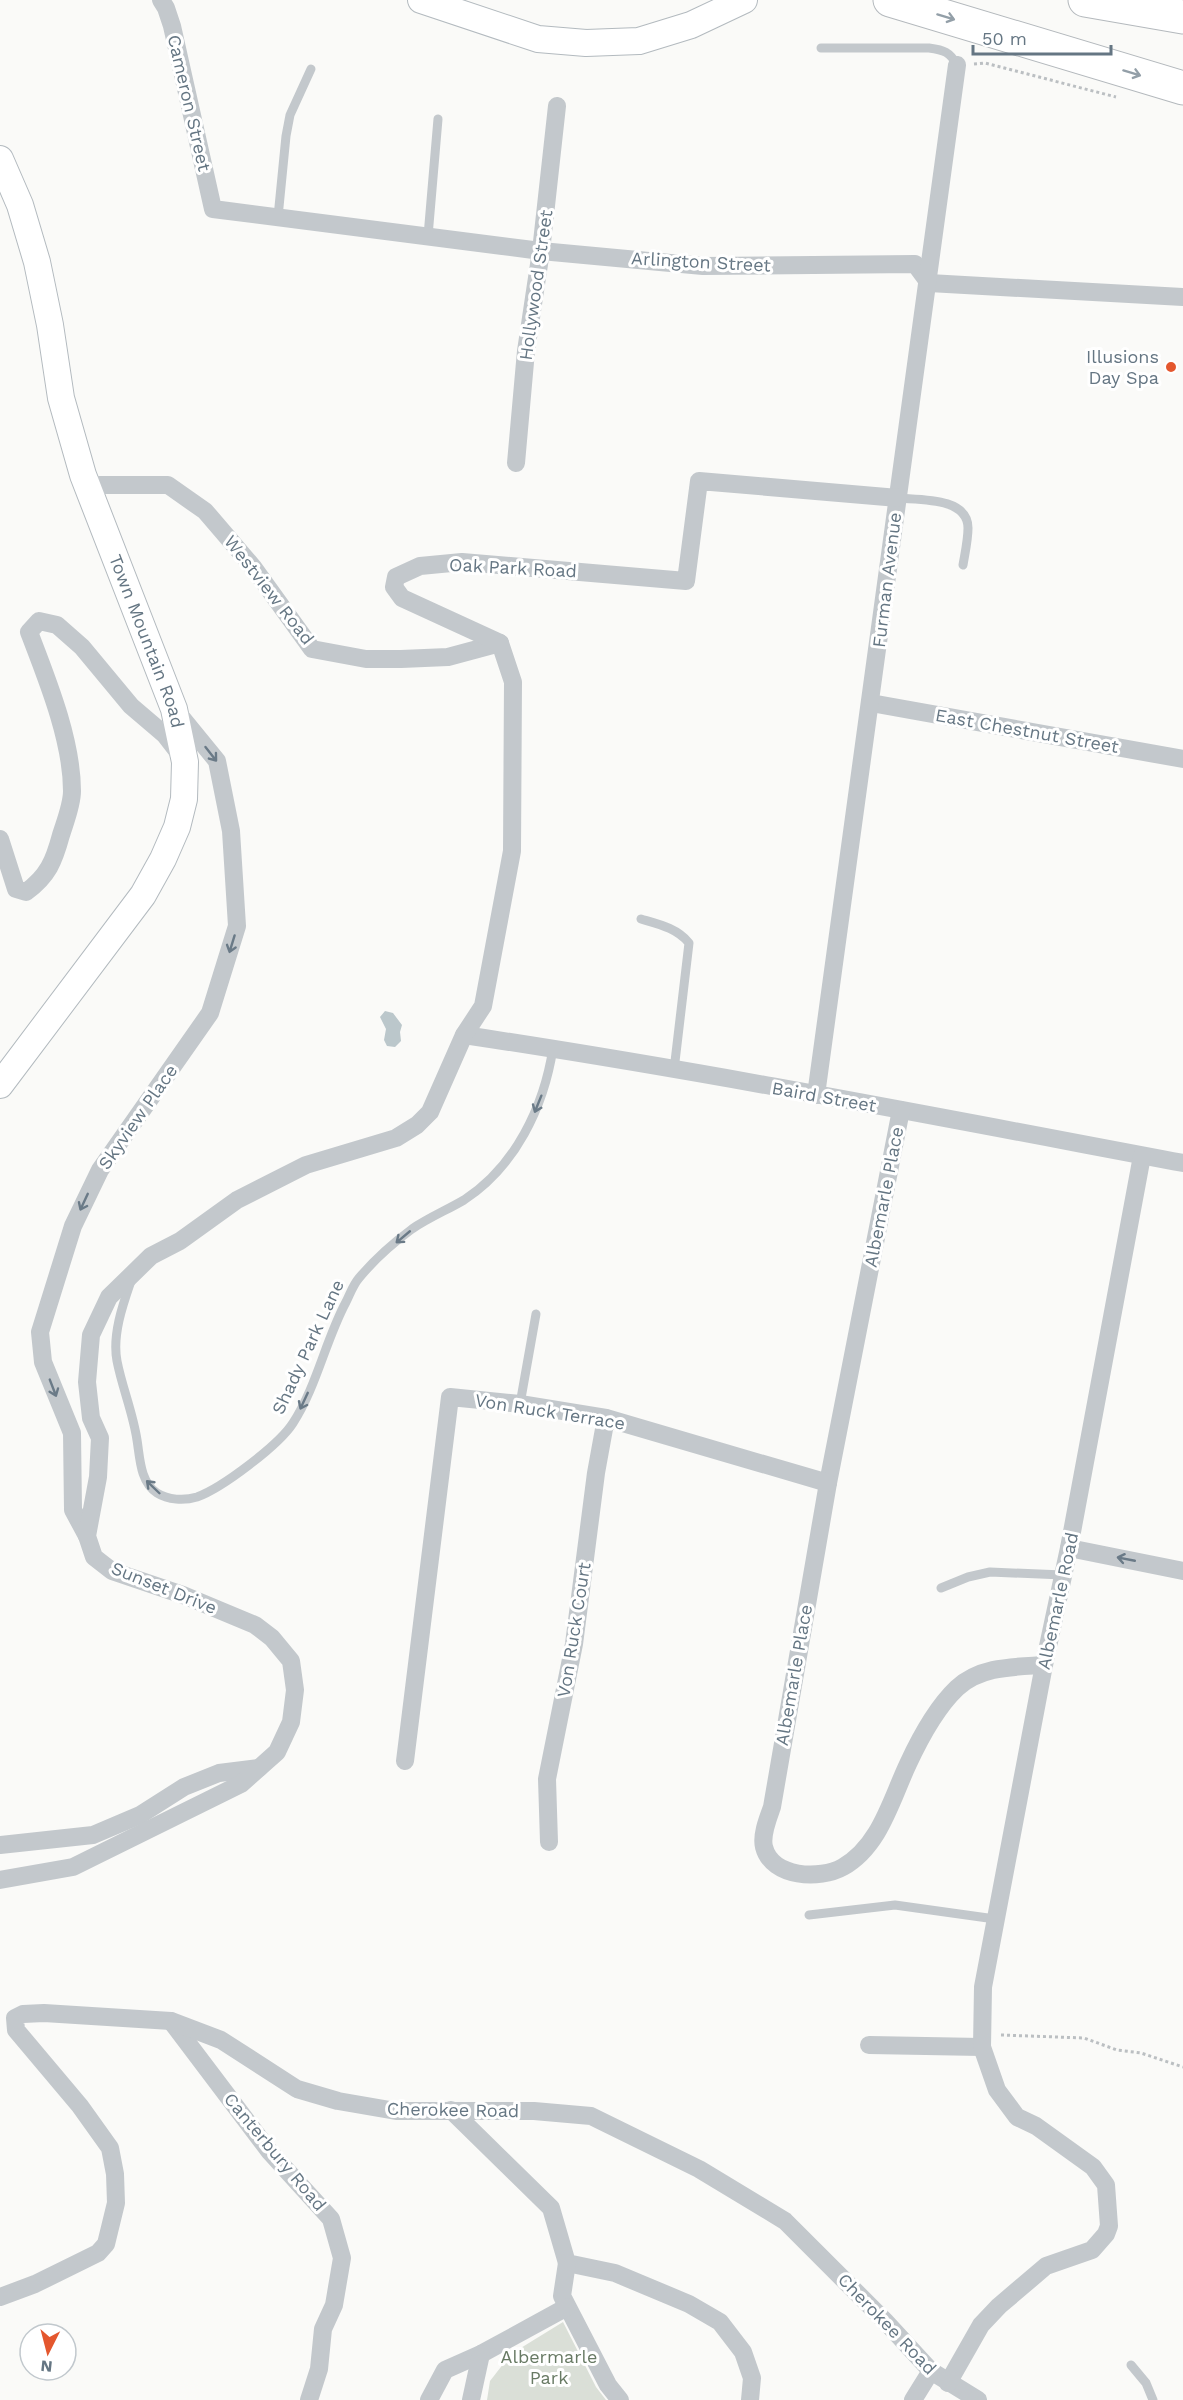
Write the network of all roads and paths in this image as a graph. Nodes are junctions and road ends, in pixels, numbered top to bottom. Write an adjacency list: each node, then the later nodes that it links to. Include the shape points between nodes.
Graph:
1 (161, 0): 15 (street, Cameron Street, via 172,26)
2 (421, 0): 3 (main road, via 538,39 586,43 639,41 714,15)
3 (744, 0)
4 (890, 0): 10 (highway, one-way to 10)
5 (1086, 0): 6 (highway)
6 (1183, 17)
7 (821, 48): 8 (lane, via 929,48 951,54)
8 (957, 65): 11 (path, via 985,63); 19 (street, Furman Avenue)
9 (311, 69): 16 (lane, via 290,115)
10 (1183, 88)
11 (1118, 97)
12 (557, 106): 18 (street, Hollywood Street)
13 (438, 119): 17 (lane)
14 (0, 159): 22 (main road, Town Mountain Road, via 20,205 37,262 61,398)
15 (213, 209): 16 (street, Arlington Street)
16 (278, 217): 17 (street, Arlington Street)
17 (428, 236): 18 (street, Arlington Street)
18 (541, 250): 19 (street, Arlington Street, via 703,266 915,264); 21 (street, Hollywood Street, via 526,351)
19 (929, 283): 20 (street); 23 (street, Furman Avenue)
20 (1183, 297)
21 (516, 463)
22 (88, 485): 25 (street, Westview Road, via 168,485 205,511 253,567 312,649 366,659 401,659 448,657); 27 (main road, Town Mountain Road)
23 (898, 498): 24 (lane, via 947,503 960,510 968,525); 25 (street, Oak Park Road, via 699,481 686,580 462,562 420,566 396,577 394,587 402,598); 26 (street, Furman Avenue)
24 (963, 565)
25 (500, 643): 32 (street, via 513,682 512,851 483,1006)
26 (872, 703): 28 (street, East Chestnut Street); 36 (street, Furman Avenue)
27 (174, 709): 29 (main road, Town Mountain Road); 45 (street, Skyview Place, one-way to 45, via 217,761 231,831 237,926 210,1013 100,1170 73,1226 40,1332 43,1362 72,1433 73,1510)
28 (1183, 759)
29 (185, 761): 30 (street, via 165,735 131,706 82,647 57,626 39,621 29,632 52,694 73,792 58,848 44,879 26,892 16,889); 35 (main road, Town Mountain Road, via 184,799 177,827 143,895)
30 (0, 839)
31 (641, 919): 34 (lane, via 669,927 689,943)
32 (464, 1035): 33 (street, Baird Street); 40 (street, via 430,1112 417,1125 396,1138 306,1165 237,1200 180,1241 151,1256)
33 (553, 1048): 34 (street, Baird Street); 40 (lane, Shady Park Lane, one-way to 40, via 538,1104 510,1158 465,1199 413,1229 357,1280 293,1423 241,1469 195,1497 175,1500 156,1493 144,1479 134,1422 116,1358 123,1302)
34 (674, 1070): 36 (street, Baird Street)
35 (0, 1085)
36 (816, 1095): 37 (street, Baird Street)
37 (901, 1110): 38 (street, Baird Street); 44 (street, Albemarle Place)
38 (1142, 1156): 39 (street, Baird Street); 46 (street, Albemarle Road)
39 (1183, 1163)
40 (134, 1274): 45 (street, via 110,1297 91,1335 87,1382 91,1418 100,1438 98,1477)
41 (536, 1314): 42 (lane)
42 (520, 1404): 43 (street, Von Ruck Terrace); 51 (street, Von Ruck Terrace, via 450,1397)
43 (606, 1418): 44 (street, Von Ruck Terrace); 53 (street, Von Ruck Court, via 574,1644 547,1779)
44 (828, 1484): 50 (street, Albemarle Place, via 772,1807 766,1822 764,1846 770,1859 801,1875 821,1876 843,1868 874,1837 930,1723 958,1686 984,1671)
45 (87, 1536): 52 (street, Sunset Drive, via 94,1557 112,1570 255,1625 291,1661 295,1690 291,1722 278,1752)
46 (1069, 1548): 47 (street, one-way to 46); 48 (street, Albemarle Road)
47 (1183, 1570)
48 (1063, 1575): 49 (lane, via 990,1572); 50 (street, Albemarle Road)
49 (941, 1588)
50 (1044, 1665): 57 (street, Albemarle Road)
51 (405, 1761)
52 (259, 1768): 54 (street, via 219,1773 93,1835); 55 (street, Sunset Drive, via 241,1784 73,1867)
53 (549, 1842)
54 (0, 1845)
55 (0, 1880)
56 (809, 1915): 57 (lane, via 895,1905)
57 (995, 1919): 59 (street, Albemarle Road, via 983,1987)
58 (171, 2021): 62 (street, Cherokee Road, via 221,2040 297,2089 396,2111); 64 (street, Cherokee Road, via 44,2013 15,2018 16,2030 110,2148 116,2203 106,2244 98,2253); 70 (street, Canterbury Road, via 270,2152 331,2219 342,2258)
59 (982, 2040): 60 (street); 61 (path, via 1084,2038); 69 (street, via 997,2090 1017,2117 1093,2167 1106,2185 1109,2226 1092,2250 1046,2266 999,2306 981,2325)
60 (869, 2045)
61 (1183, 2067)
62 (451, 2110): 63 (street, via 551,2208); 68 (street, Cherokee Road, via 591,2116 699,2169 785,2222)
63 (567, 2263): 65 (street, via 562,2296); 74 (street, via 615,2273 689,2304 720,2322 743,2352 753,2378)
64 (0, 2297)
65 (567, 2307): 66 (street); 73 (street)
66 (481, 2354): 71 (street, via 445,2370); 72 (street)
67 (1131, 2365): 77 (lane, via 1146,2383)
68 (930, 2371): 69 (street, Cherokee Road); 75 (street)
69 (948, 2384): 76 (street, Cherokee Road)
70 (309, 2400)
71 (429, 2400)
72 (471, 2400)
73 (620, 2400)
74 (750, 2400)
75 (913, 2400)
76 (978, 2400)
77 (1153, 2400)

